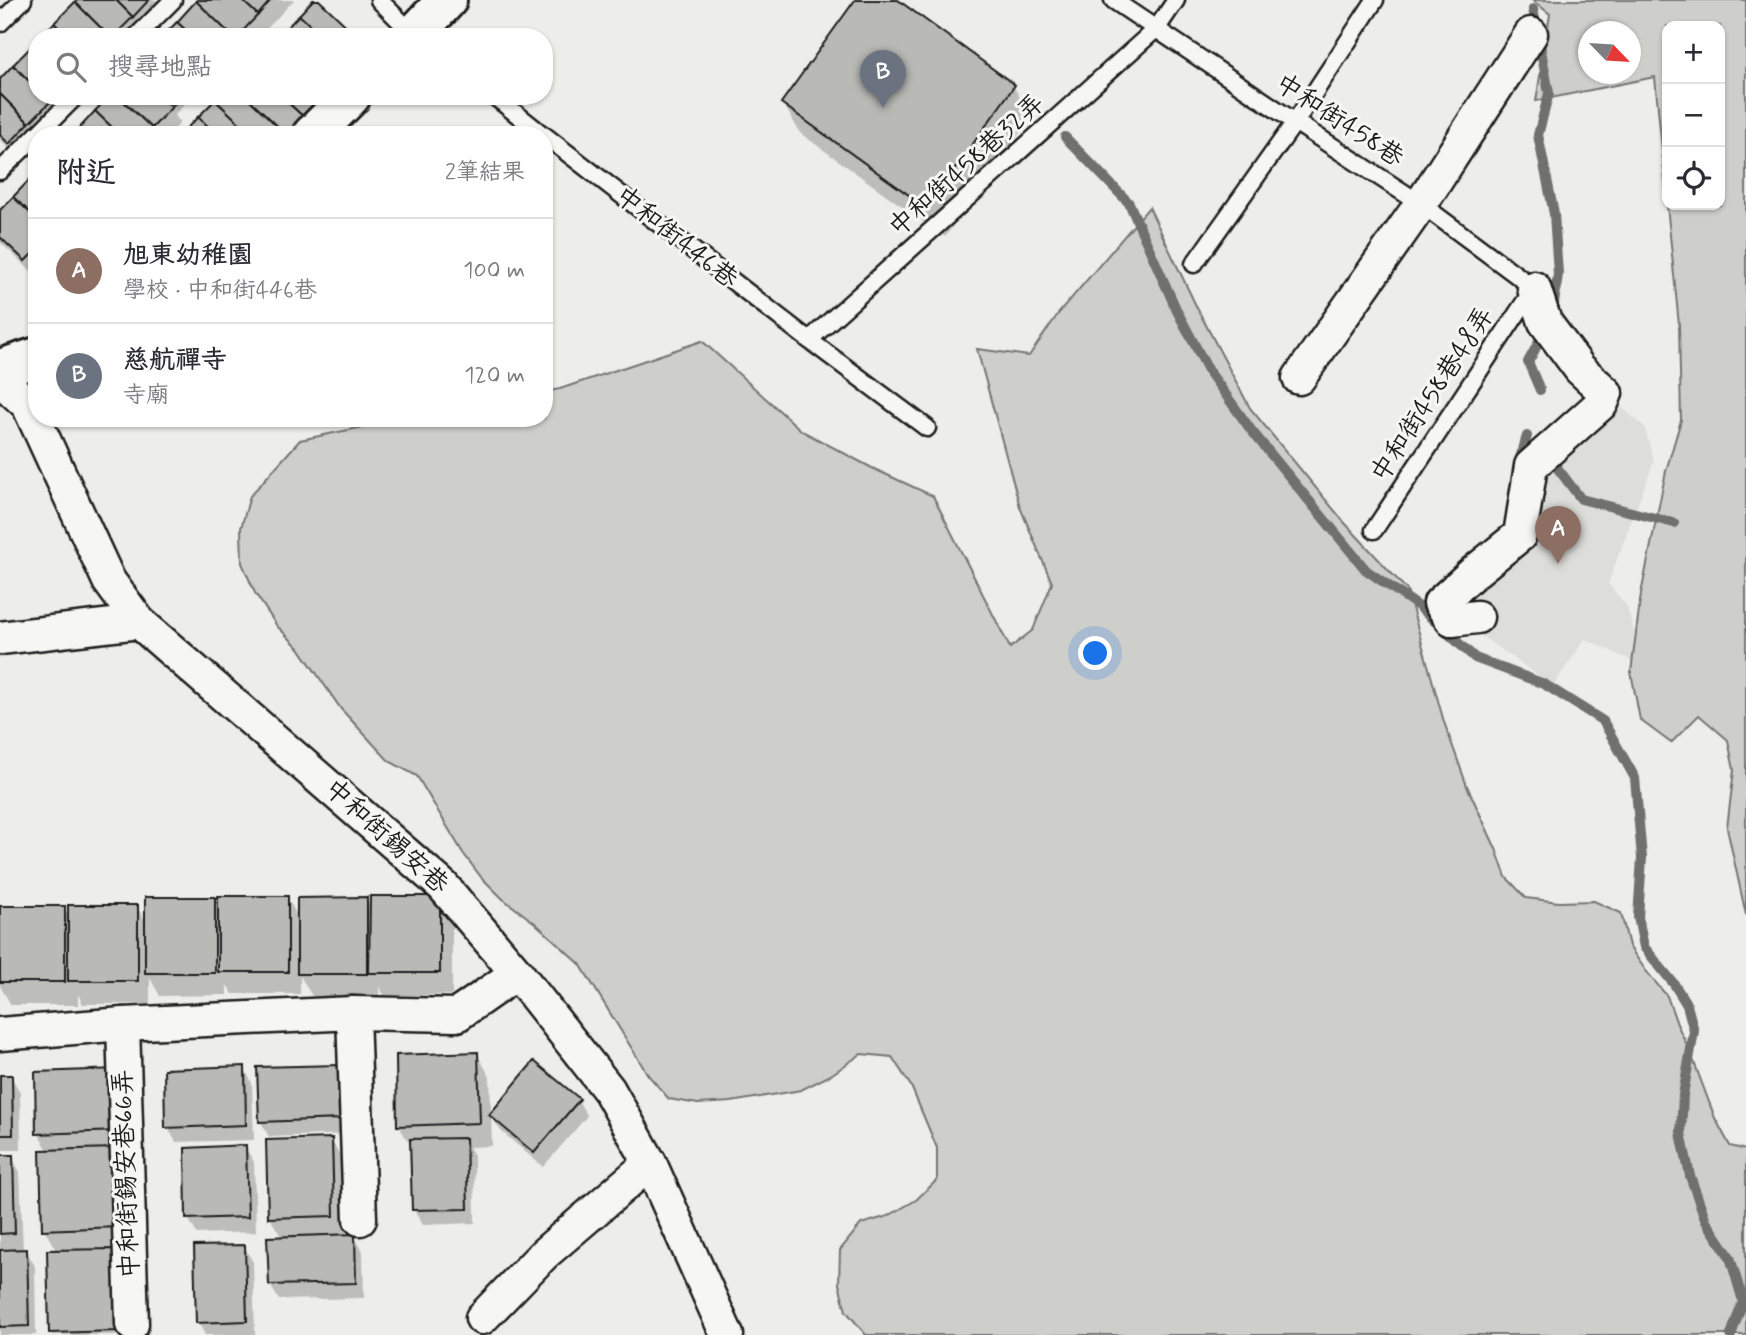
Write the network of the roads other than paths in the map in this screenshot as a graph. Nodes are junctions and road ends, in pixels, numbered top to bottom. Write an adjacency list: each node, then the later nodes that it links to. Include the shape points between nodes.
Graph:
1 (23, 0): 8 (lane)
2 (173, 0): 9 (lane)
3 (379, 0): 10 (lane)
4 (447, 0): 11 (street)
5 (1114, 0): 12 (lane, 中和街458巷)
6 (1176, 0): 12 (lane, 中和街458巷32弄)
7 (1375, 0): 17 (lane)
8 (0, 23)
9 (145, 28)
10 (406, 28)
11 (421, 28)
12 (1157, 28): 17 (lane, 中和街458巷); 27 (lane, 中和街458巷32弄)
13 (1531, 34): 24 (street)
14 (67, 105): 18 (lane)
15 (342, 105): 19 (street)
16 (506, 105): 20 (lane, 中和街446巷)
17 (1294, 122): 24 (lane, 中和街458巷); 25 (lane)
18 (46, 126)
19 (321, 126)
20 (532, 126)
21 (553, 142): 27 (lane, 中和街446巷)
22 (28, 144): 23 (lane)
23 (0, 172)
24 (1421, 204): 26 (lane, 中和街458巷); 30 (street)
25 (1194, 264)
26 (1534, 288): 35 (lane, 中和街458巷48弄); 36 (street, via 1549,327 1580,369 1606,393 1602,403 1531,466 1520,535 1440,603 1452,620)
27 (808, 340): 34 (lane, 中和街446巷)
28 (28, 360): 29 (street)
29 (0, 369)
30 (1300, 378)
31 (0, 379): 32 (street, 中和街錫安巷)
32 (28, 405)
33 (38, 427): 37 (street, 中和街錫安巷, via 109,580)
34 (927, 428)
35 (1374, 530)
36 (1477, 617)
37 (139, 622): 38 (street); 39 (street, 中和街錫安巷, via 443,886)
38 (0, 638)
39 (517, 973): 40 (street, via 457,1015); 43 (street, 中和街錫安巷, via 608,1090)
40 (353, 1013): 41 (street); 44 (street)
41 (123, 1024): 42 (street); 46 (street, 中和街錫安巷66弄)
42 (0, 1034)
43 (650, 1163): 45 (street, via 544,1254); 47 (street, 中和街錫安巷)
44 (360, 1219)
45 (482, 1318)
46 (132, 1324)
47 (727, 1335)

